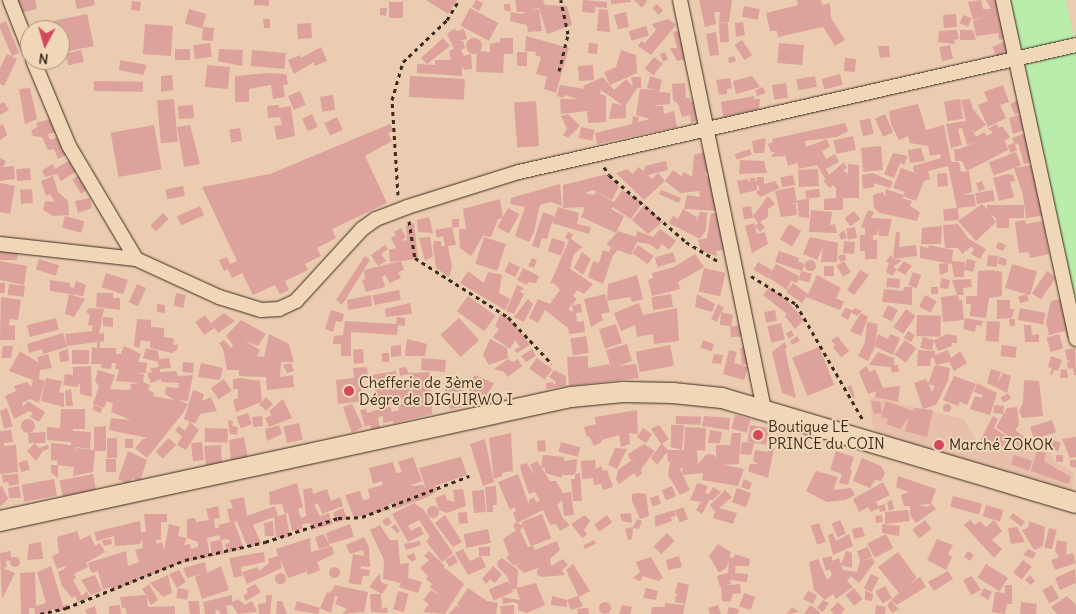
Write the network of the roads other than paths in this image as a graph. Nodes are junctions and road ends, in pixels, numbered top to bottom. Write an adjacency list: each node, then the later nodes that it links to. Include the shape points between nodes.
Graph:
1 (10, 0): 4 (street)
2 (680, 0): 8 (street)
3 (1003, 0): 6 (street)
4 (20, 26)
5 (1076, 45): 6 (street)
6 (1016, 60): 8 (street); 11 (street)
7 (37, 70): 10 (street, via 69,146)
8 (710, 131): 10 (street, via 519,172 403,209 362,229 296,300 279,309 261,310 219,298); 12 (street)
9 (0, 244): 10 (street)
10 (136, 259)
11 (1076, 339)
12 (764, 409): 13 (main road); 14 (main road, via 722,398 673,393 571,397)
13 (1076, 503)
14 (0, 521)

